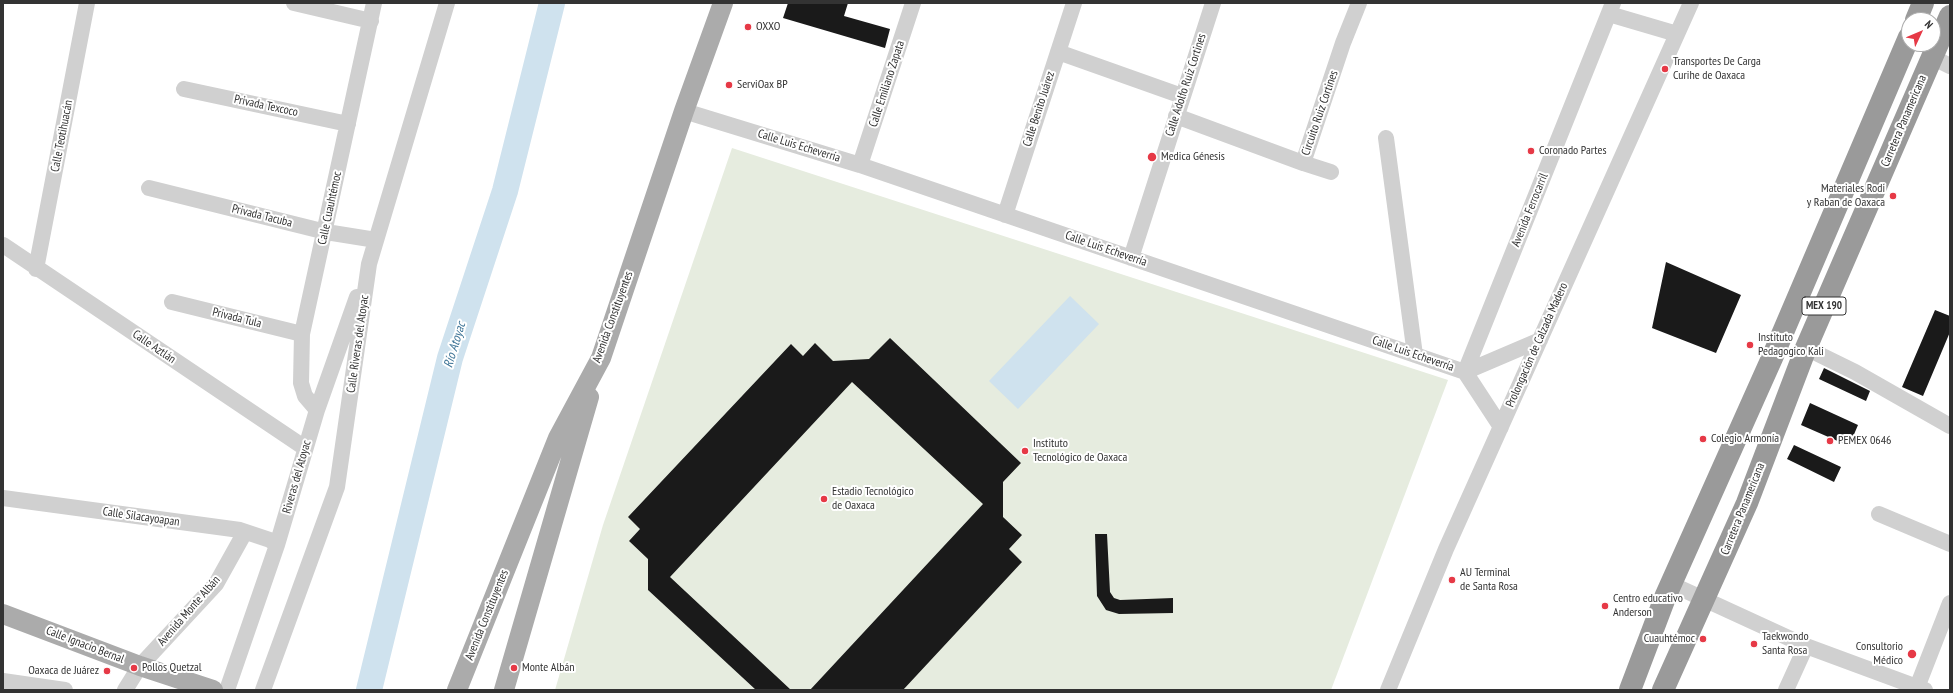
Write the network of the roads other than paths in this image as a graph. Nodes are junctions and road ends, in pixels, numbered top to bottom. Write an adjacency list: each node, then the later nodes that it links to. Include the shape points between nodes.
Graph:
1 (87, 3): 34 (street, Calle Teotihuacán)
2 (294, 3): 13 (street)
3 (374, 3): 13 (street, Calle Cuauhtémoc)
4 (448, 3): 30 (street, Calle Riveras del Atoyac)
5 (723, 3): 20 (main road, Avenida Constituyentes)
6 (913, 3): 25 (street, Calle Emiliano Zapata)
7 (1074, 3): 15 (street, Calle Benito Juárez)
8 (1213, 3): 19 (street, Calle Adolfo Ruíz Cortines)
9 (1359, 3): 24 (street, Circuito Ruiz Cortines)
10 (1691, 3): 14 (street, Prolongación de Calzada Madero)
11 (1611, 9): 14 (street); 41 (street, Avenida Ferrocarril)
12 (1950, 16): 17 (highway, Carretera Panamericana / MEX 190)
13 (371, 21): 22 (street, Calle Cuauhtémoc)
14 (1677, 34): 37 (street, Prolongación de Calzada Madero)
15 (1058, 52): 19 (street); 28 (street, Calle Benito Juárez)
16 (1902, 52): 51 (highway, MEX 190, via 1772,358)
17 (1941, 62): 38 (highway, Carretera Panamericana / MEX 190)
18 (184, 89): 22 (street, Privada Texcoco)
19 (1182, 96): 21 (street, Calle Adolfo Ruíz Cortines)
20 (684, 111): 25 (street, Calle Luis Echeverría); 40 (main road, Avenida Constituyentes)
21 (1176, 116): 24 (street, Circuito Ruiz Cortines); 32 (street, Calle Adolfo Ruíz Cortines)
22 (348, 124): 29 (street, Calle Cuauhtémoc)
23 (1386, 138): 39 (street)
24 (1303, 163): 26 (street)
25 (860, 165): 28 (street, Calle Luis Echeverría)
26 (1331, 172)
27 (149, 188): 29 (street, Privada Tacuba)
28 (1005, 215): 32 (street, Calle Luis Echeverría)
29 (326, 232): 30 (street, Privada Tacuba); 36 (street, Calle Cuauhtémoc)
30 (376, 240): 33 (street, Calle Riveras del Atoyac)
31 (3, 245): 34 (street, Calle Aztlán)
32 (1131, 258): 39 (street, Calle Luis Echeverría)
33 (369, 264): 42 (street, Riveras del Atoyac); 59 (street, Calle Riveras del Atoyac, via 337,487)
34 (36, 269): 45 (street, Calle Aztlán)
35 (172, 302): 36 (street, Privada Tula)
36 (302, 334): 42 (street, Calle Cuauhtémoc, via 301,384 305,396)
37 (1540, 340): 41 (street); 44 (street, Prolongación de Calzada Madero)
38 (1806, 348): 43 (street, via 1855,372); 52 (highway, Carretera Panamericana / MEX 190, via 1747,503)
39 (1414, 355): 41 (street, Calle Luis Echeverría)
40 (601, 358): 65 (main road, Avenida Constituyentes, via 558,438); 66 (main road)
41 (1466, 372): 44 (street, Calle Luis Echeverría)
42 (317, 410): 45 (street, Riveras del Atoyac)
43 (1950, 426)
44 (1501, 427): 67 (street, Prolongación de Calzada Madero, via 1446,549)
45 (305, 448): 49 (street, Riveras del Atoyac)
46 (3, 498): 48 (street, Calle Silacayoapan)
47 (1879, 514): 50 (street)
48 (245, 532): 49 (street, Calle Silacayoapan); 56 (street, Avenida Monte Albán, via 216,584)
49 (276, 544): 64 (street, Riveras del Atoyac)
50 (1950, 544)
51 (1671, 584): 52 (street); 58 (highway, MEX 190)
52 (1704, 599): 55 (street); 69 (highway, Carretera Panamericana / MEX 190)
53 (1950, 603): 60 (street)
54 (3, 614): 56 (main road, Calle Ignacio Bernal)
55 (1806, 646): 60 (street); 70 (street)
56 (140, 666): 62 (street); 63 (main road, Calle Ignacio Bernal)
57 (3, 681): 61 (street)
58 (1634, 681): 68 (main road, MEX 190)
59 (264, 687)
60 (1920, 689)
61 (65, 690)
62 (124, 690)
63 (213, 690)
64 (228, 690)
65 (457, 690)
66 (504, 690)
67 (1388, 690)
68 (1620, 690)
69 (1663, 690)
70 (1786, 690)

